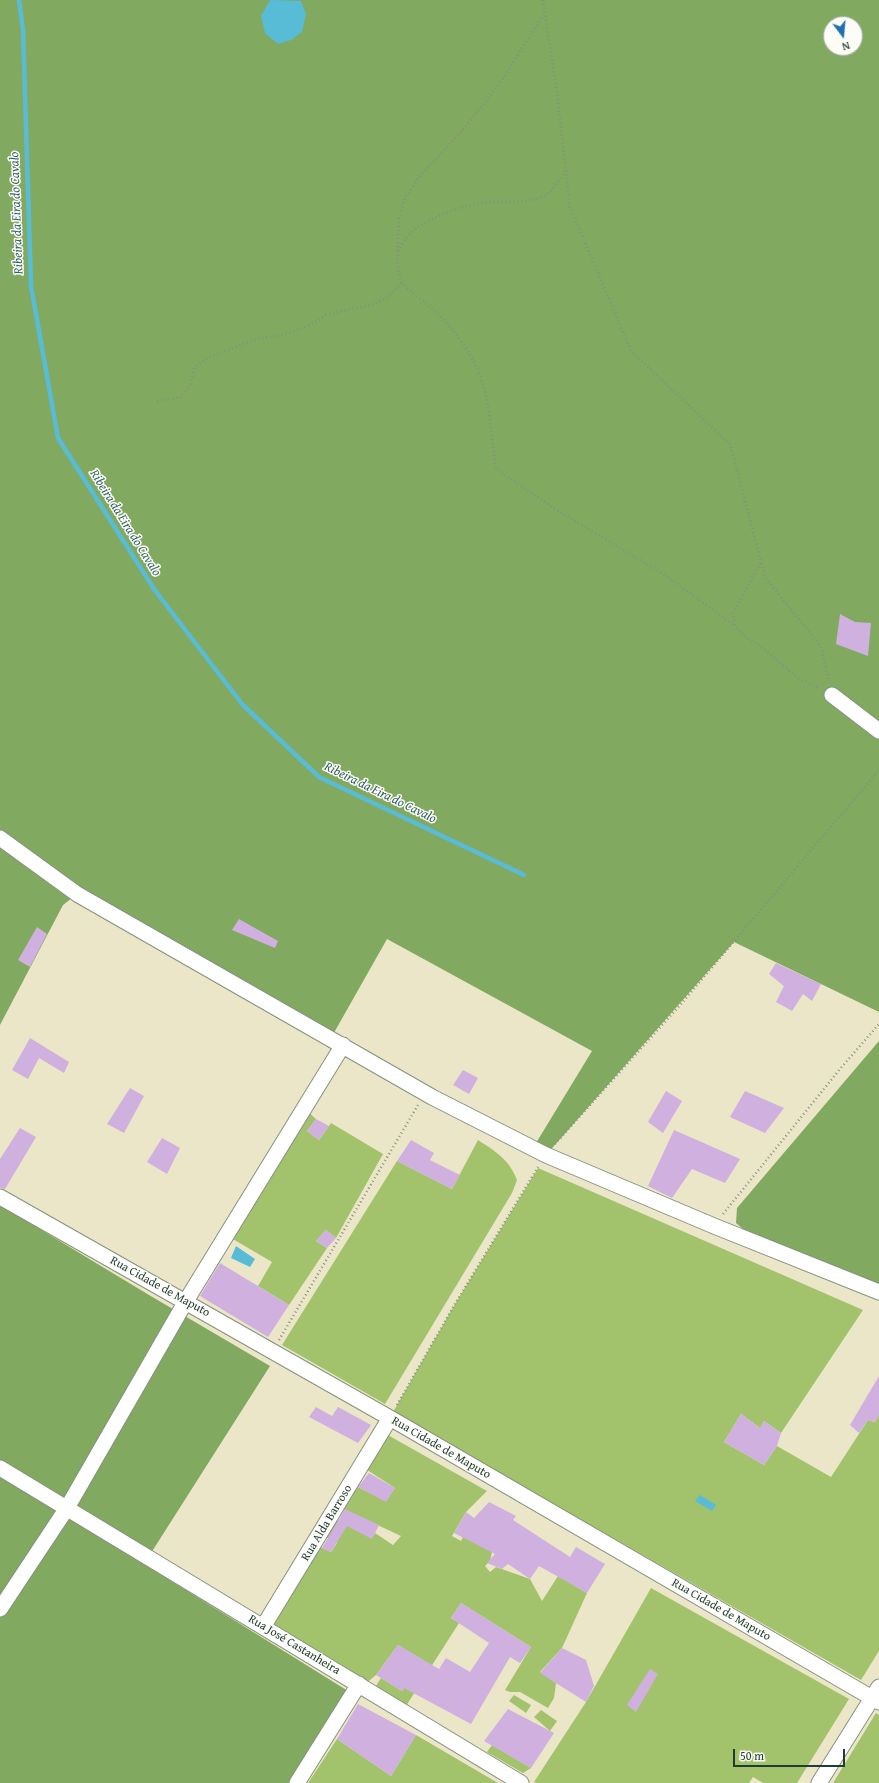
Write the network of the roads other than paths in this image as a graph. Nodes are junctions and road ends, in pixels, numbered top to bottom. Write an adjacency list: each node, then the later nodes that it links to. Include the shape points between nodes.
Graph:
1 (832, 695): 2 (street)
2 (879, 731)
3 (0, 838): 4 (street, via 77,894)
4 (343, 1045): 6 (street, via 425,1093 546,1154 714,1226); 7 (street)
5 (0, 1197): 7 (street, Rua Cidade de Maputo)
6 (879, 1292)
7 (186, 1301): 8 (street, Rua Cidade de Maputo); 10 (street)
8 (390, 1418): 12 (street, Rua Alda Barroso); 14 (street, Rua Cidade de Maputo)
9 (0, 1468): 10 (street, Rua José Castanheira)
10 (68, 1508): 11 (street); 12 (street, Rua José Castanheira)
11 (0, 1609)
12 (263, 1627): 13 (street, Rua José Castanheira)
13 (359, 1684): 15 (street); 16 (street, Rua José Castanheira)
14 (877, 1696): 17 (street)
15 (296, 1783)
16 (521, 1783)
17 (819, 1783)

